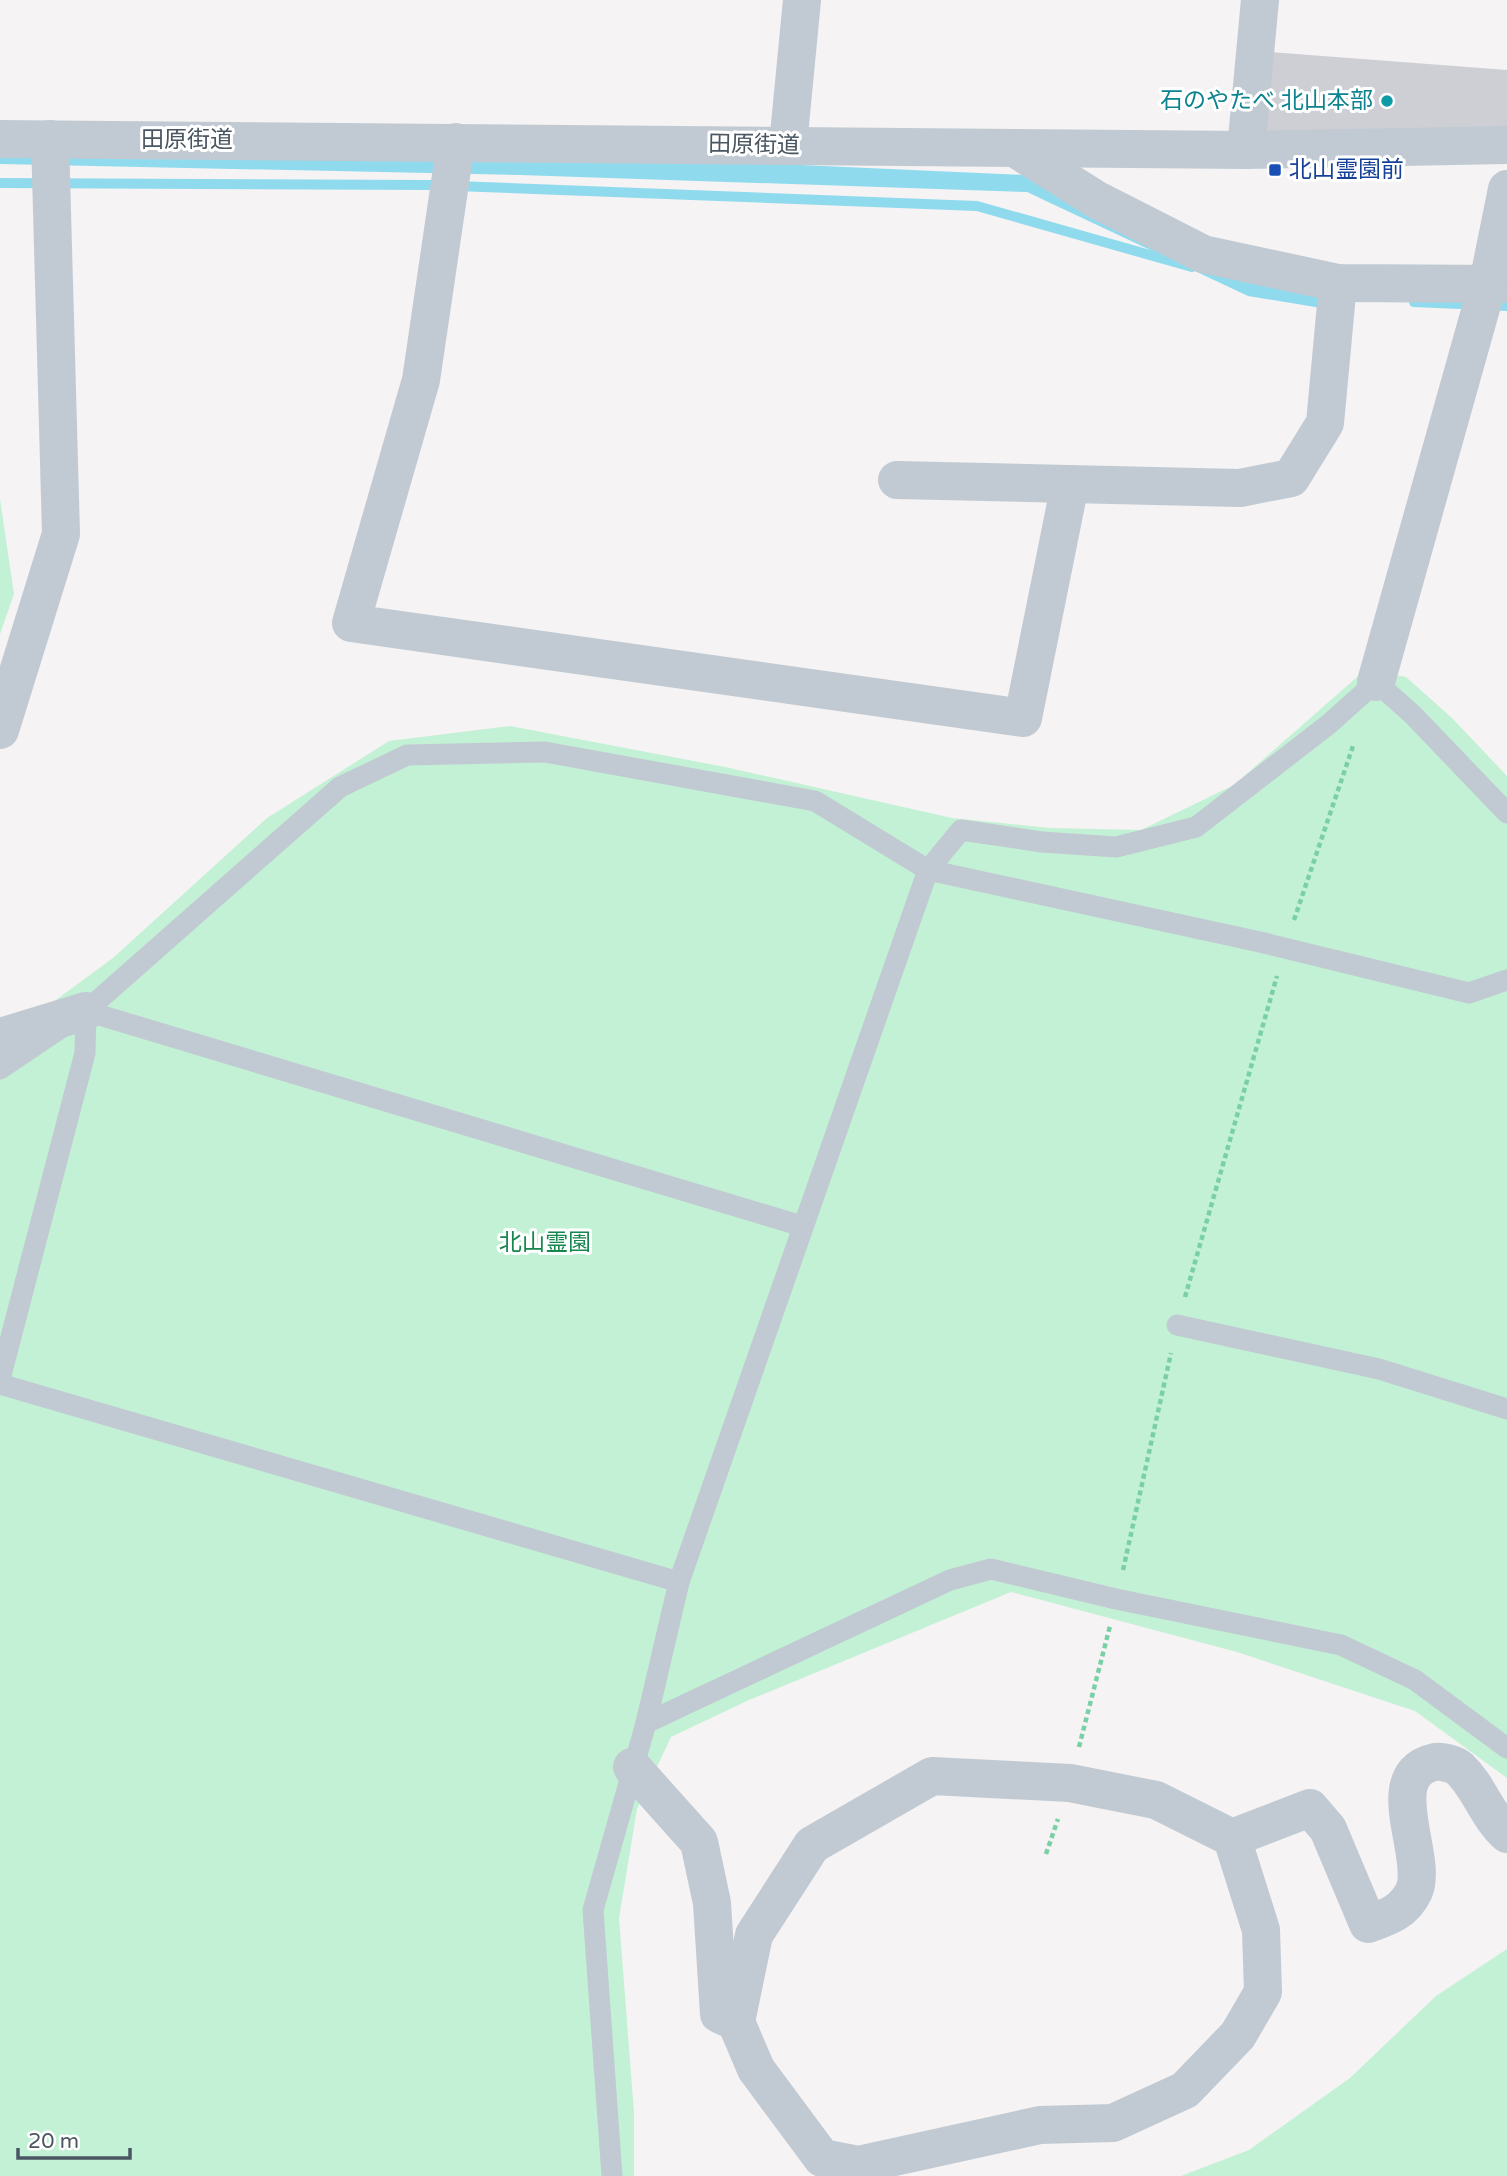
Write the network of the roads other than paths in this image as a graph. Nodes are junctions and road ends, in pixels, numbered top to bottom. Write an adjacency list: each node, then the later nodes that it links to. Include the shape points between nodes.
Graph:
1 (803, 0): 6 (street)
2 (1260, 0): 9 (street)
3 (0, 139): 4 (street, 田原街道)
4 (51, 139): 5 (street, 田原街道); 16 (street, via 61,534)
5 (456, 142): 6 (street, 田原街道); 14 (street, via 421,380 351,623 1023,719)
6 (788, 145): 8 (street, 田原街道)
7 (1507, 145): 9 (street, 田原街道)
8 (1016, 149): 9 (street, 田原街道); 11 (street, via 1097,200 1203,254)
9 (1246, 150)
10 (1507, 189): 12 (street)
11 (1338, 283): 12 (street); 14 (street, via 1325,423 1291,478 1240,488)
12 (1497, 284): 15 (street)
13 (897, 480): 14 (street)
14 (1070, 484)
15 (1376, 682): 17 (lane); 18 (lane, via 1196,827 1116,847 961,830)
16 (0, 730)
17 (1507, 813)
18 (928, 870): 19 (lane, via 1469,993); 20 (lane, via 815,801 545,752 407,755 340,787); 23 (lane)
19 (1507, 980)
20 (86, 1011): 21 (street); 22 (lane); 23 (lane); 25 (lane, via 85,1053)
21 (0, 1037)
22 (0, 1069)
23 (802, 1226): 27 (lane)
24 (1177, 1325): 26 (lane, via 1379,1369)
25 (0, 1382): 27 (lane)
26 (1507, 1409)
27 (679, 1581): 28 (lane)
28 (646, 1724): 29 (lane, via 950,1580 992,1569 1341,1645 1415,1680); 30 (lane)
29 (1507, 1748)
30 (632, 1767): 33 (street, via 699,1842 712,1903 719,2014); 34 (lane, via 593,1910)
31 (1507, 1833): 32 (street, via 1458,1766 1438,1761 1419,1768 1409,1783 1410,1841 1418,1870 1414,1890 1397,1914 1368,1924 1328,1829 1310,1808)
32 (1232, 1838): 33 (street, via 1156,1800 1070,1783 932,1776 813,1844 754,1936); 33 (street, via 1261,1930 1263,1992 1238,2035 1185,2090 1113,2123 1040,2125 858,2165 822,2158 756,2069)
33 (736, 2022)
34 (612, 2176)

